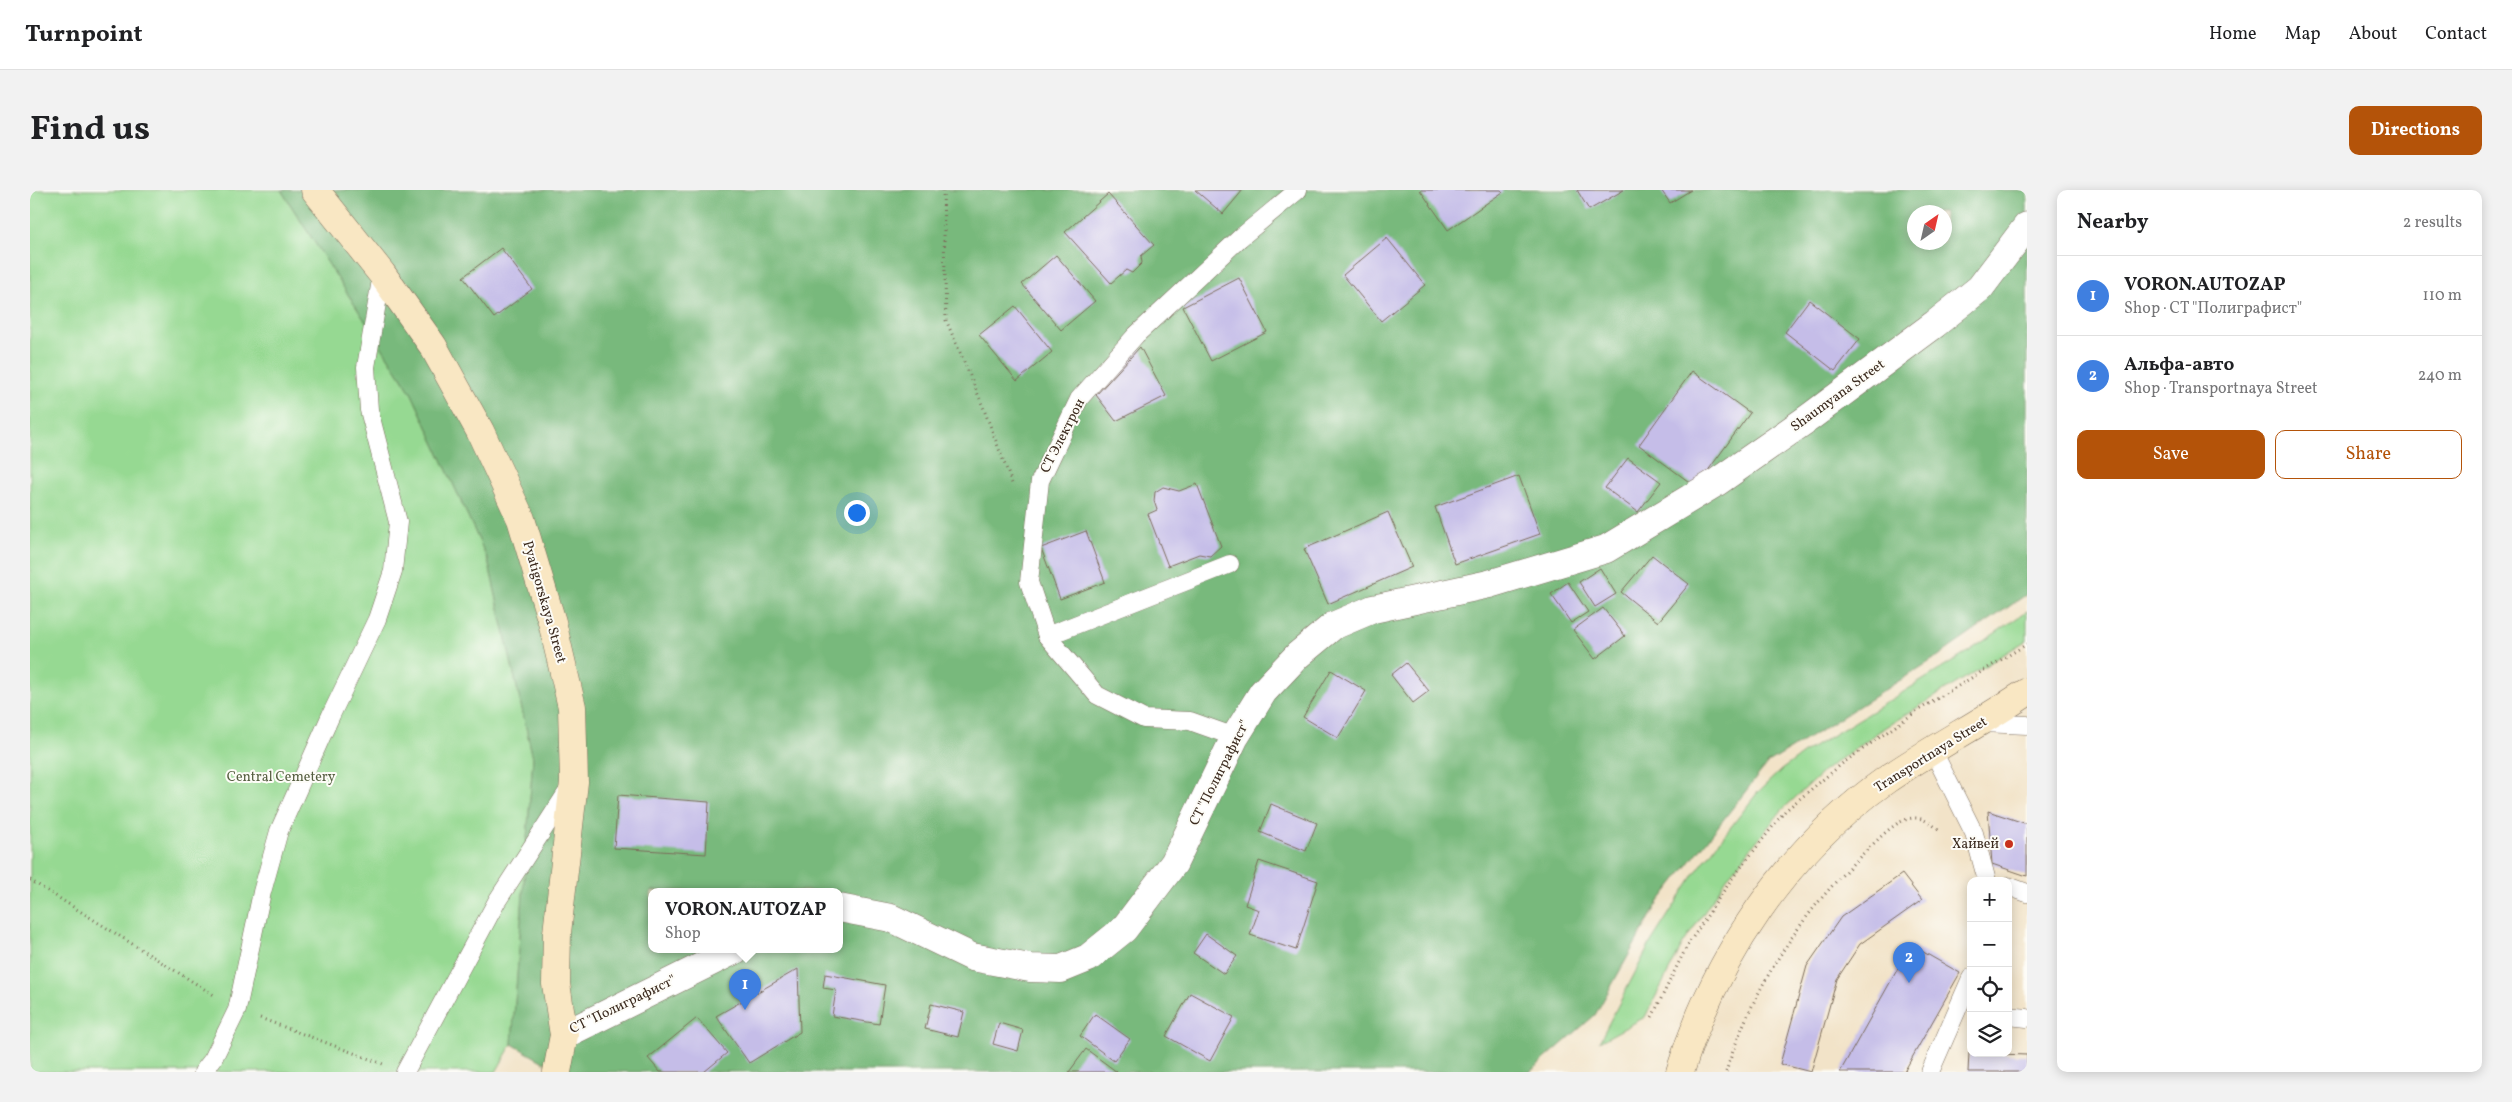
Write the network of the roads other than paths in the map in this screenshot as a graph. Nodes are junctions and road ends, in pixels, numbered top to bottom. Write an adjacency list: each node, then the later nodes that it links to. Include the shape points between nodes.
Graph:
1 (315, 190): 4 (street, Pyatigorskaya Street)
2 (1298, 190): 7 (lane, СТ Электрон, via 1240,238 1136,335 1079,399 1040,481 1029,582)
3 (2027, 226): 5 (street, Shaumyana Street, via 1980,288 1935,324 1717,482)
4 (382, 274): 13 (street, Pyatigorskaya Street, via 433,346 480,431 521,519 552,622 572,706); 24 (lane, via 366,367 369,410 398,522 393,571 377,619 279,831 262,892 237,1010 213,1059)
5 (1624, 539): 11 (street, СТ "Полиграфист", via 1606,549 1526,574 1373,610 1333,626 1298,654 1263,692)
6 (1230, 564): 7 (lane)
7 (1047, 636): 11 (lane, СТ Электрон, via 1097,695 1144,719 1190,720)
8 (2027, 692): 9 (street, Transportnaya Street)
9 (1982, 723): 10 (lane); 12 (street, Transportnaya Street)
10 (2027, 725)
11 (1235, 737): 17 (street, СТ "Полиграфист", via 1174,863 1124,929 1088,958 1061,969 1030,968 972,957 892,918)
12 (1933, 751): 14 (lane, via 1974,833); 27 (street, Transportnaya Street, via 1839,817 1799,858 1760,909 1723,966 1690,1039)
13 (574, 782): 23 (street, Pyatigorskaya Street, via 557,933 556,984); 25 (lane, via 497,901)
14 (1987, 877)
15 (2012, 887): 16 (lane)
16 (2027, 892)
17 (843, 909)
18 (729, 953): 23 (street, СТ "Полиграфист")
19 (1967, 996): 20 (lane)
20 (1964, 1010): 28 (lane)
21 (2012, 1016): 22 (lane)
22 (2027, 1018)
23 (564, 1035): 26 (street, Pyatigorskaya Street)
24 (203, 1072)
25 (405, 1072)
26 (557, 1072)
27 (1680, 1072)
28 (1930, 1072)

